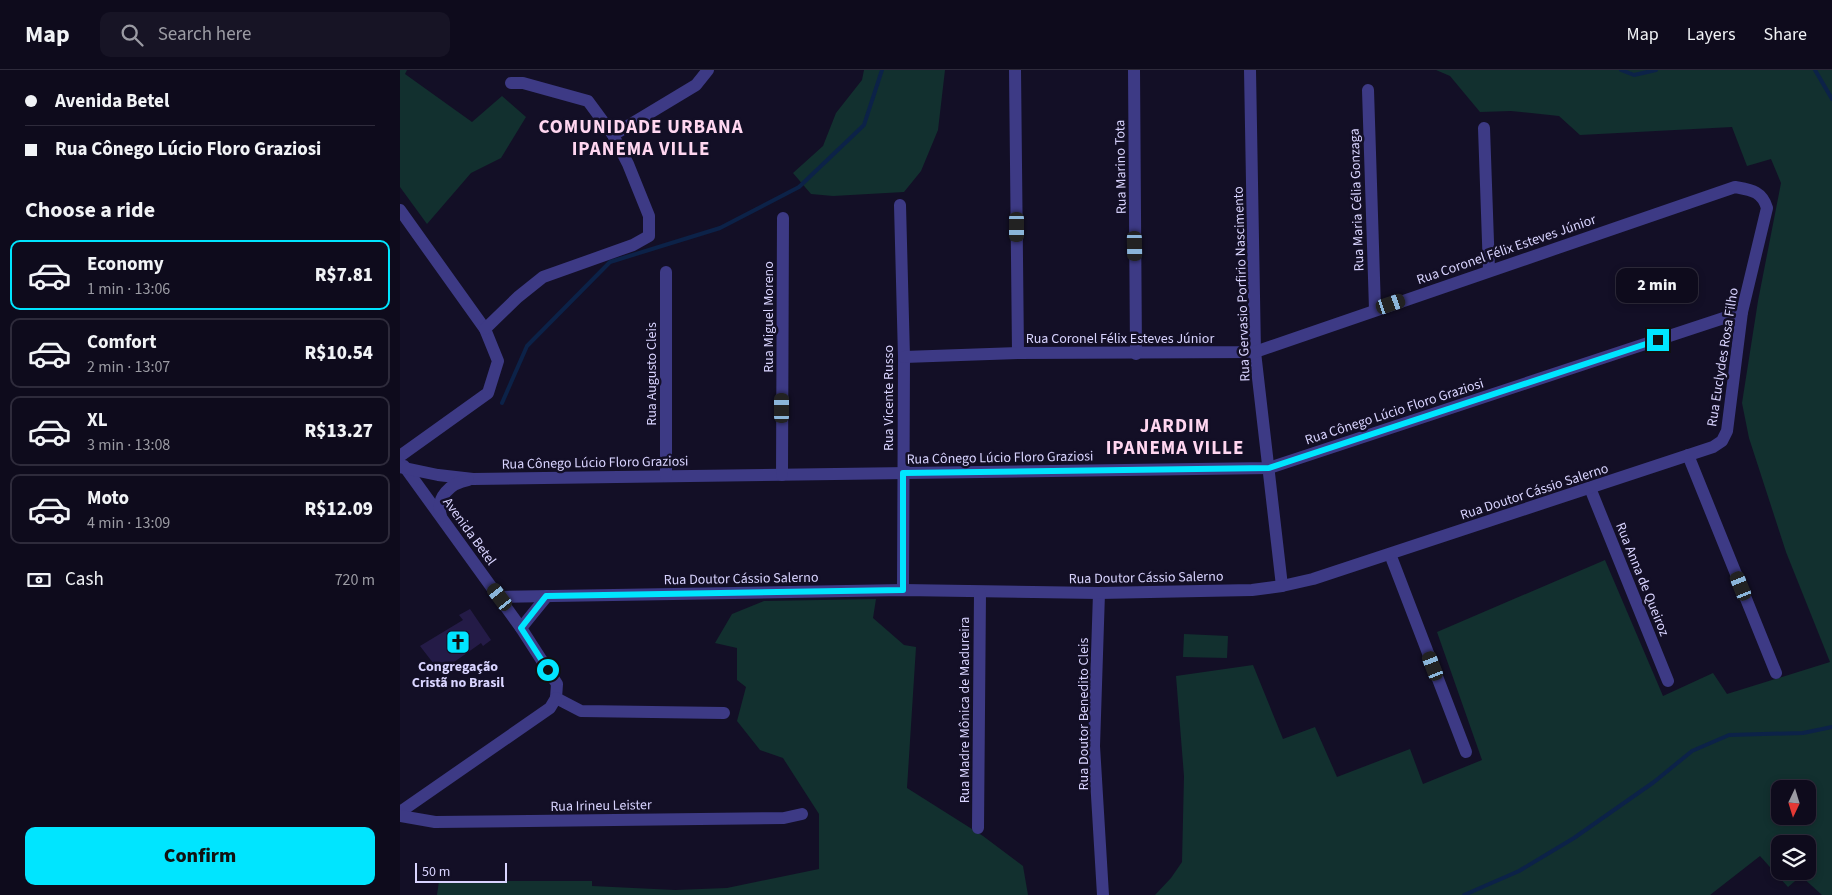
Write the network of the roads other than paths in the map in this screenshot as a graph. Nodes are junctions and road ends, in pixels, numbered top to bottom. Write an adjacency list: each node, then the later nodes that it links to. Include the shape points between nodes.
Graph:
1 (708, 70): 8 (street, via 696,85)
2 (1015, 70): 19 (street)
3 (1134, 70): 20 (street, Rua Marino Tota)
4 (1250, 70): 18 (street, Rua Gervasio Porfirio Nascimento)
5 (511, 83): 8 (street, via 523,83 588,101)
6 (1368, 90): 15 (street, Rua Maria Célia Gonzaga)
7 (1484, 128): 13 (street)
8 (613, 135): 17 (street, via 649,216 649,236 543,277)
9 (1758, 193): 13 (street, Rua Coronel Félix Esteves Júnior, via 1735,187); 16 (street, Rua Euclydes Rosa Filho, via 1768,208)
10 (900, 205): 21 (street, Rua Vicente Russo)
11 (400, 210): 17 (street)
12 (783, 218): 27 (street, Rua Miguel Moreno)
13 (1488, 270): 15 (street, Rua Coronel Félix Esteves Júnior)
14 (666, 272): 28 (street, Rua Augusto Cleis)
15 (1375, 310): 18 (street, Rua Coronel Félix Esteves Júnior)
16 (1742, 312): 22 (street, Rua Euclydes Rosa Filho, via 1727,431); 25 (street, Rua Cônego Lúcio Floro Graziosi)
17 (484, 329): 24 (street, via 498,361 488,393)
18 (1255, 352): 20 (street, Rua Coronel Félix Esteves Júnior); 25 (street, Rua Gervasio Porfirio Nascimento)
19 (1018, 353): 20 (street, Rua Coronel Félix Esteves Júnior); 21 (street, Rua Coronel Félix Esteves Júnior)
20 (1136, 354)
21 (904, 357): 26 (street, Rua Vicente Russo)
22 (1722, 441): 23 (street, Rua Doutor Cássio Salerno, via 1714,447)
23 (1688, 455): 30 (street, Rua Doutor Cássio Salerno); 42 (street)
24 (401, 465): 29 (street, Rua Cônego Lúcio Floro Graziosi, via 438,476); 31 (street, Avenida Betel)
25 (1269, 468): 26 (street, Rua Cônego Lúcio Floro Graziosi); 35 (street, Rua Gervasio Porfirio Nascimento)
26 (903, 473): 27 (street, Rua Cônego Lúcio Floro Graziosi); 36 (street, Rua Vicente Russo)
27 (782, 475): 28 (street, Rua Cônego Lúcio Floro Graziosi)
28 (666, 476): 29 (street, Rua Cônego Lúcio Floro Graziosi)
29 (473, 479): 32 (street, Rua Cônego Lúcio Floro Graziosi, via 459,481)
30 (1590, 488): 34 (street, Rua Doutor Cássio Salerno); 43 (street, Rua Anna de Queiroz)
31 (426, 495): 32 (street, via 435,498); 33 (street, Avenida Betel)
32 (443, 495): 33 (street, via 440,504)
33 (442, 519): 40 (street, Avenida Betel)
34 (1390, 554): 35 (street, Rua Doutor Cássio Salerno, via 1313,580); 46 (street)
35 (1282, 586): 38 (street, Rua Doutor Cássio Salerno, via 1252,590)
36 (903, 590): 37 (street, Rua Doutor Cássio Salerno); 39 (street, Rua Doutor Cássio Salerno)
37 (980, 593): 38 (street, Rua Doutor Cássio Salerno); 50 (street, Rua Madre Mônica de Madureira)
38 (1099, 593): 51 (street, Rua Doutor Benedito Cleis, via 1094,746)
39 (546, 596): 40 (street, Rua Doutor Cássio Salerno); 41 (street)
40 (500, 597): 41 (street, Avenida Betel)
41 (521, 628): 44 (street, Avenida Betel, via 557,684)
42 (1776, 673)
43 (1668, 680)
44 (556, 698): 45 (street, via 582,711); 47 (street, via 550,708)
45 (724, 713)
46 (1466, 752)
47 (400, 812)
48 (802, 814): 49 (street, Rua Irineu Leister, via 784,818 435,822)
49 (400, 816)
50 (978, 828)
51 (1103, 895)

